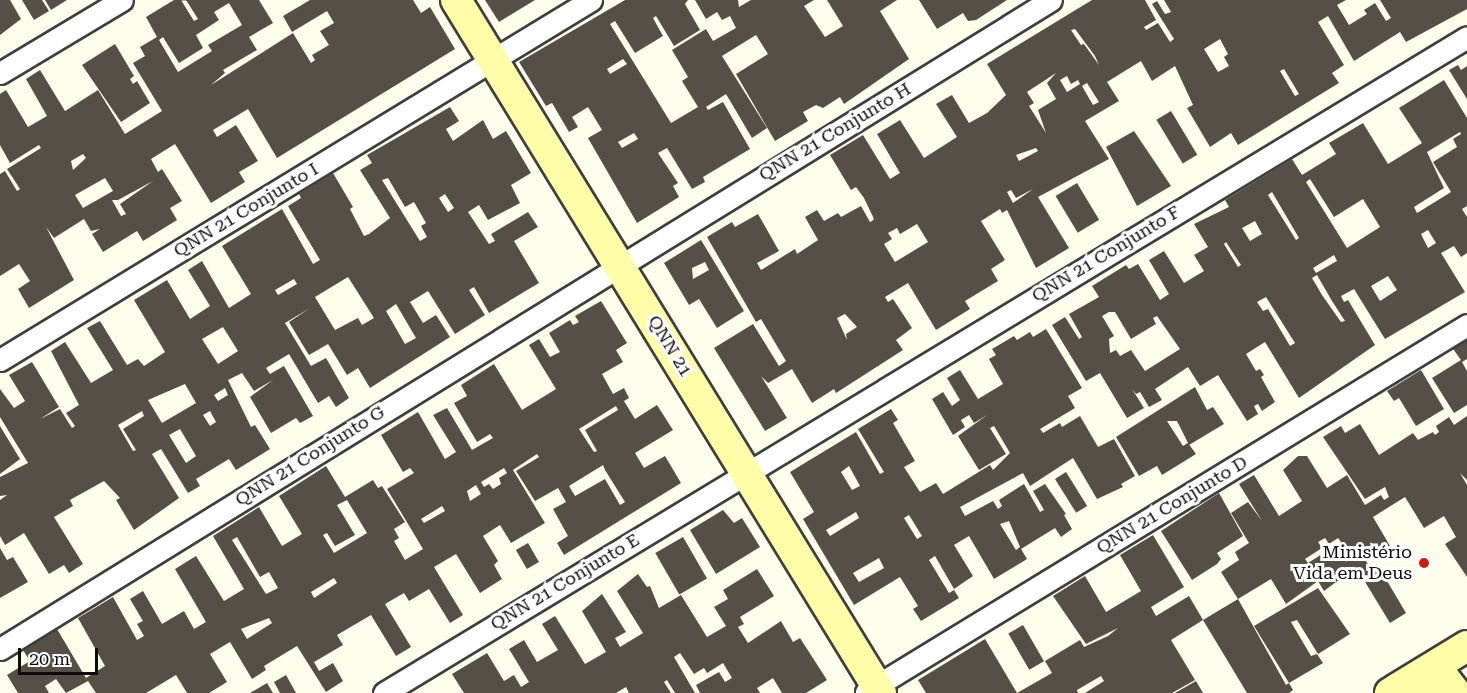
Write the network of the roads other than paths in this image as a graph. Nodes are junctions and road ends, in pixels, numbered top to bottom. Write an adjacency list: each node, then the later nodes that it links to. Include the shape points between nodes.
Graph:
1 (122, 0): 7 (street)
2 (456, 0): 6 (street, QNN 21)
3 (591, 0): 6 (street, QNN 21 Conjunto I)
4 (1051, 0): 8 (street, QNN 21 Conjunto H)
5 (1467, 37): 11 (street, QNN 21 Conjunto F)
6 (492, 60): 8 (street, QNN 21); 10 (street, QNN 21 Conjunto I)
7 (0, 74)
8 (620, 264): 11 (street, QNN 21); 13 (street, QNN 21 Conjunto G)
9 (1467, 325): 14 (street, QNN 21 Conjunto D)
10 (0, 360)
11 (746, 472): 14 (street, QNN 21); 15 (street, QNN 21 Conjunto E)
12 (1467, 646): 16 (street)
13 (0, 649)
14 (874, 690)
15 (384, 693)
16 (1390, 693): 17 (street, via 1431,679 1445,679)
17 (1456, 693)

